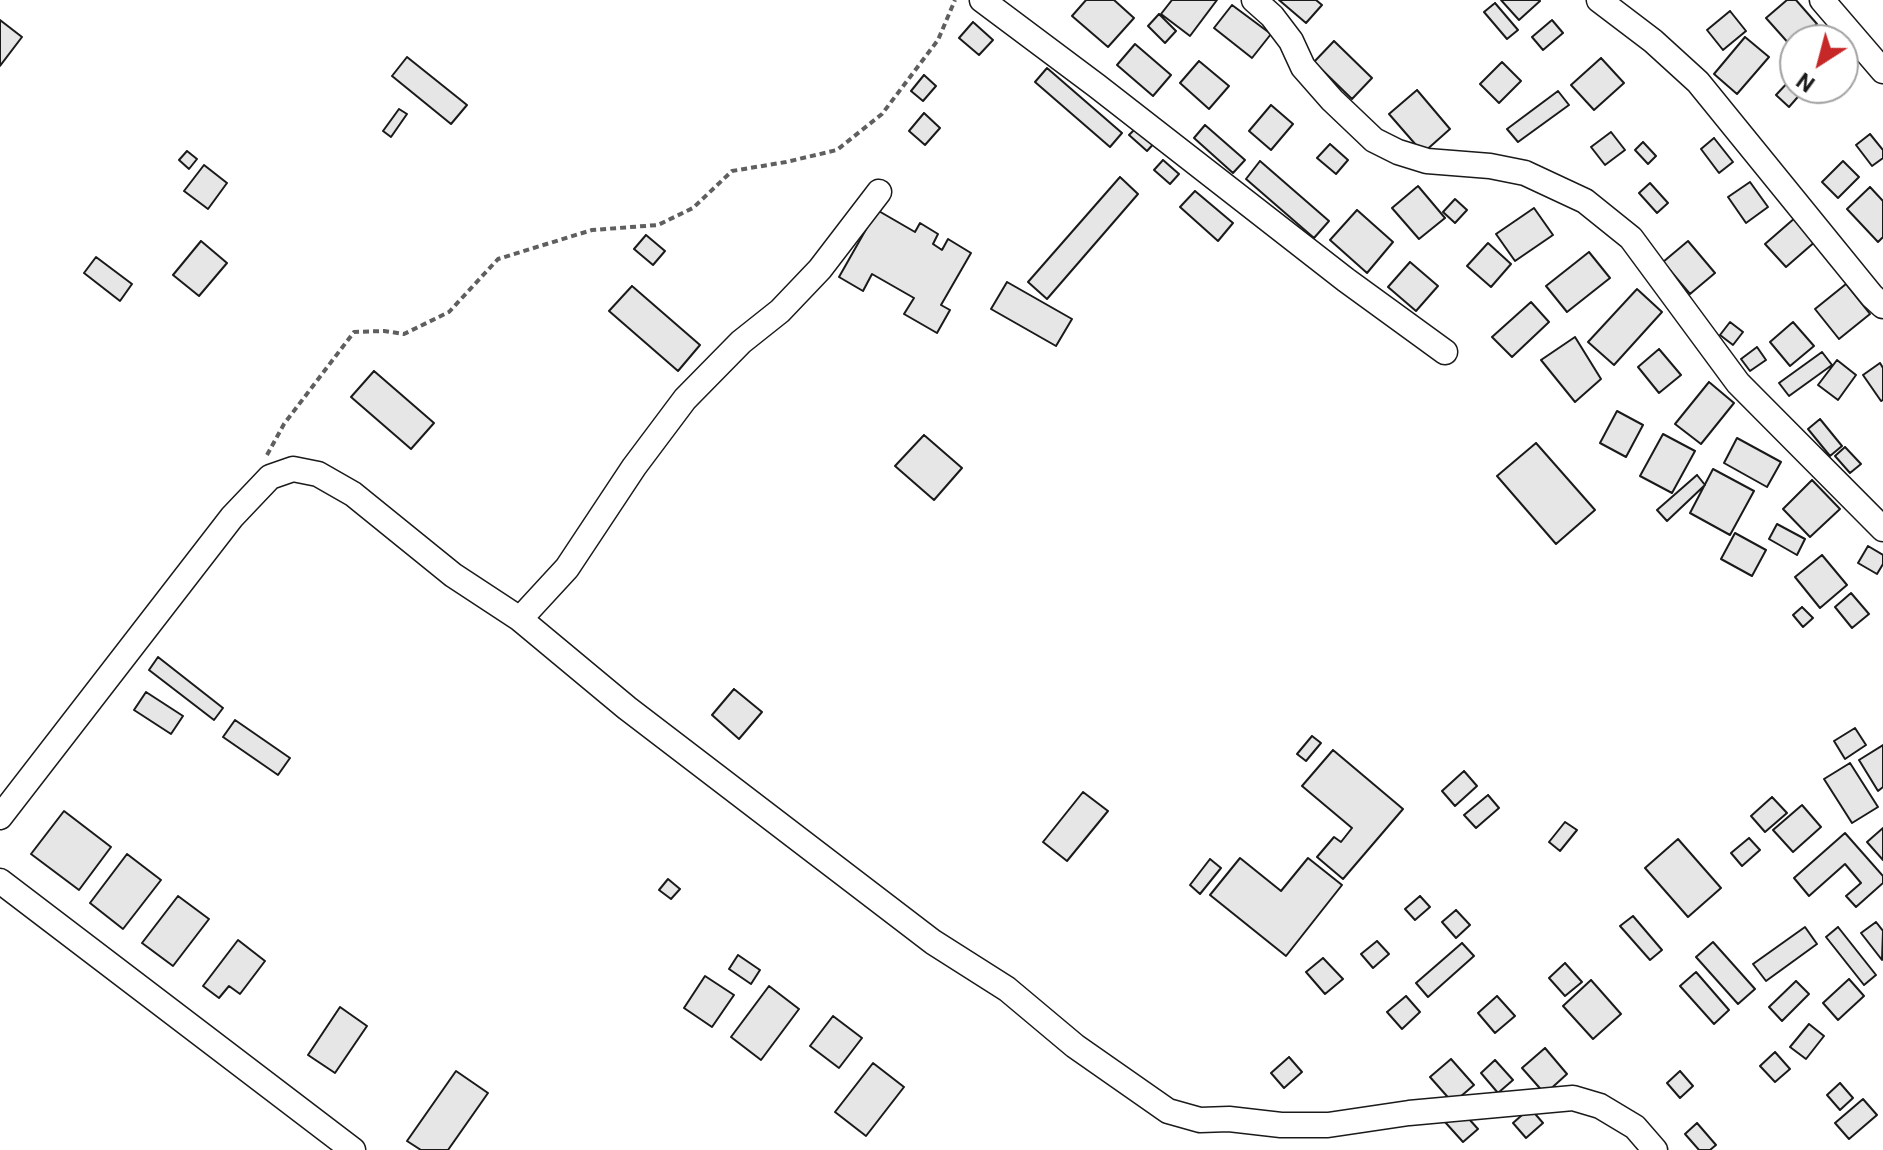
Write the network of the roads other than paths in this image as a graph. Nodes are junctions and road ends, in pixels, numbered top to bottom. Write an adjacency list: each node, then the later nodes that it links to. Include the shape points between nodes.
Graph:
1 (982, 0): 8 (street)
2 (1254, 0): 9 (street, via 1291,41 1303,67 1374,140 1427,161 1525,173 1585,201 1631,238 1738,383)
3 (1599, 0): 7 (street, via 1698,82)
4 (1822, 0): 5 (street)
5 (1883, 71)
6 (879, 192): 10 (street, via 800,290 685,399 567,568)
7 (1883, 306)
8 (1445, 352)
9 (1883, 529)
10 (520, 619): 11 (street, via 453,575 341,487 318,474 293,469 270,477 232,517); 14 (street, via 627,708 933,942 1007,989 1075,1046 1168,1111 1200,1120 1328,1125 1573,1098 1600,1106 1635,1127)
11 (0, 817)
12 (0, 881): 13 (street)
13 (353, 1150)
14 (1655, 1150)

